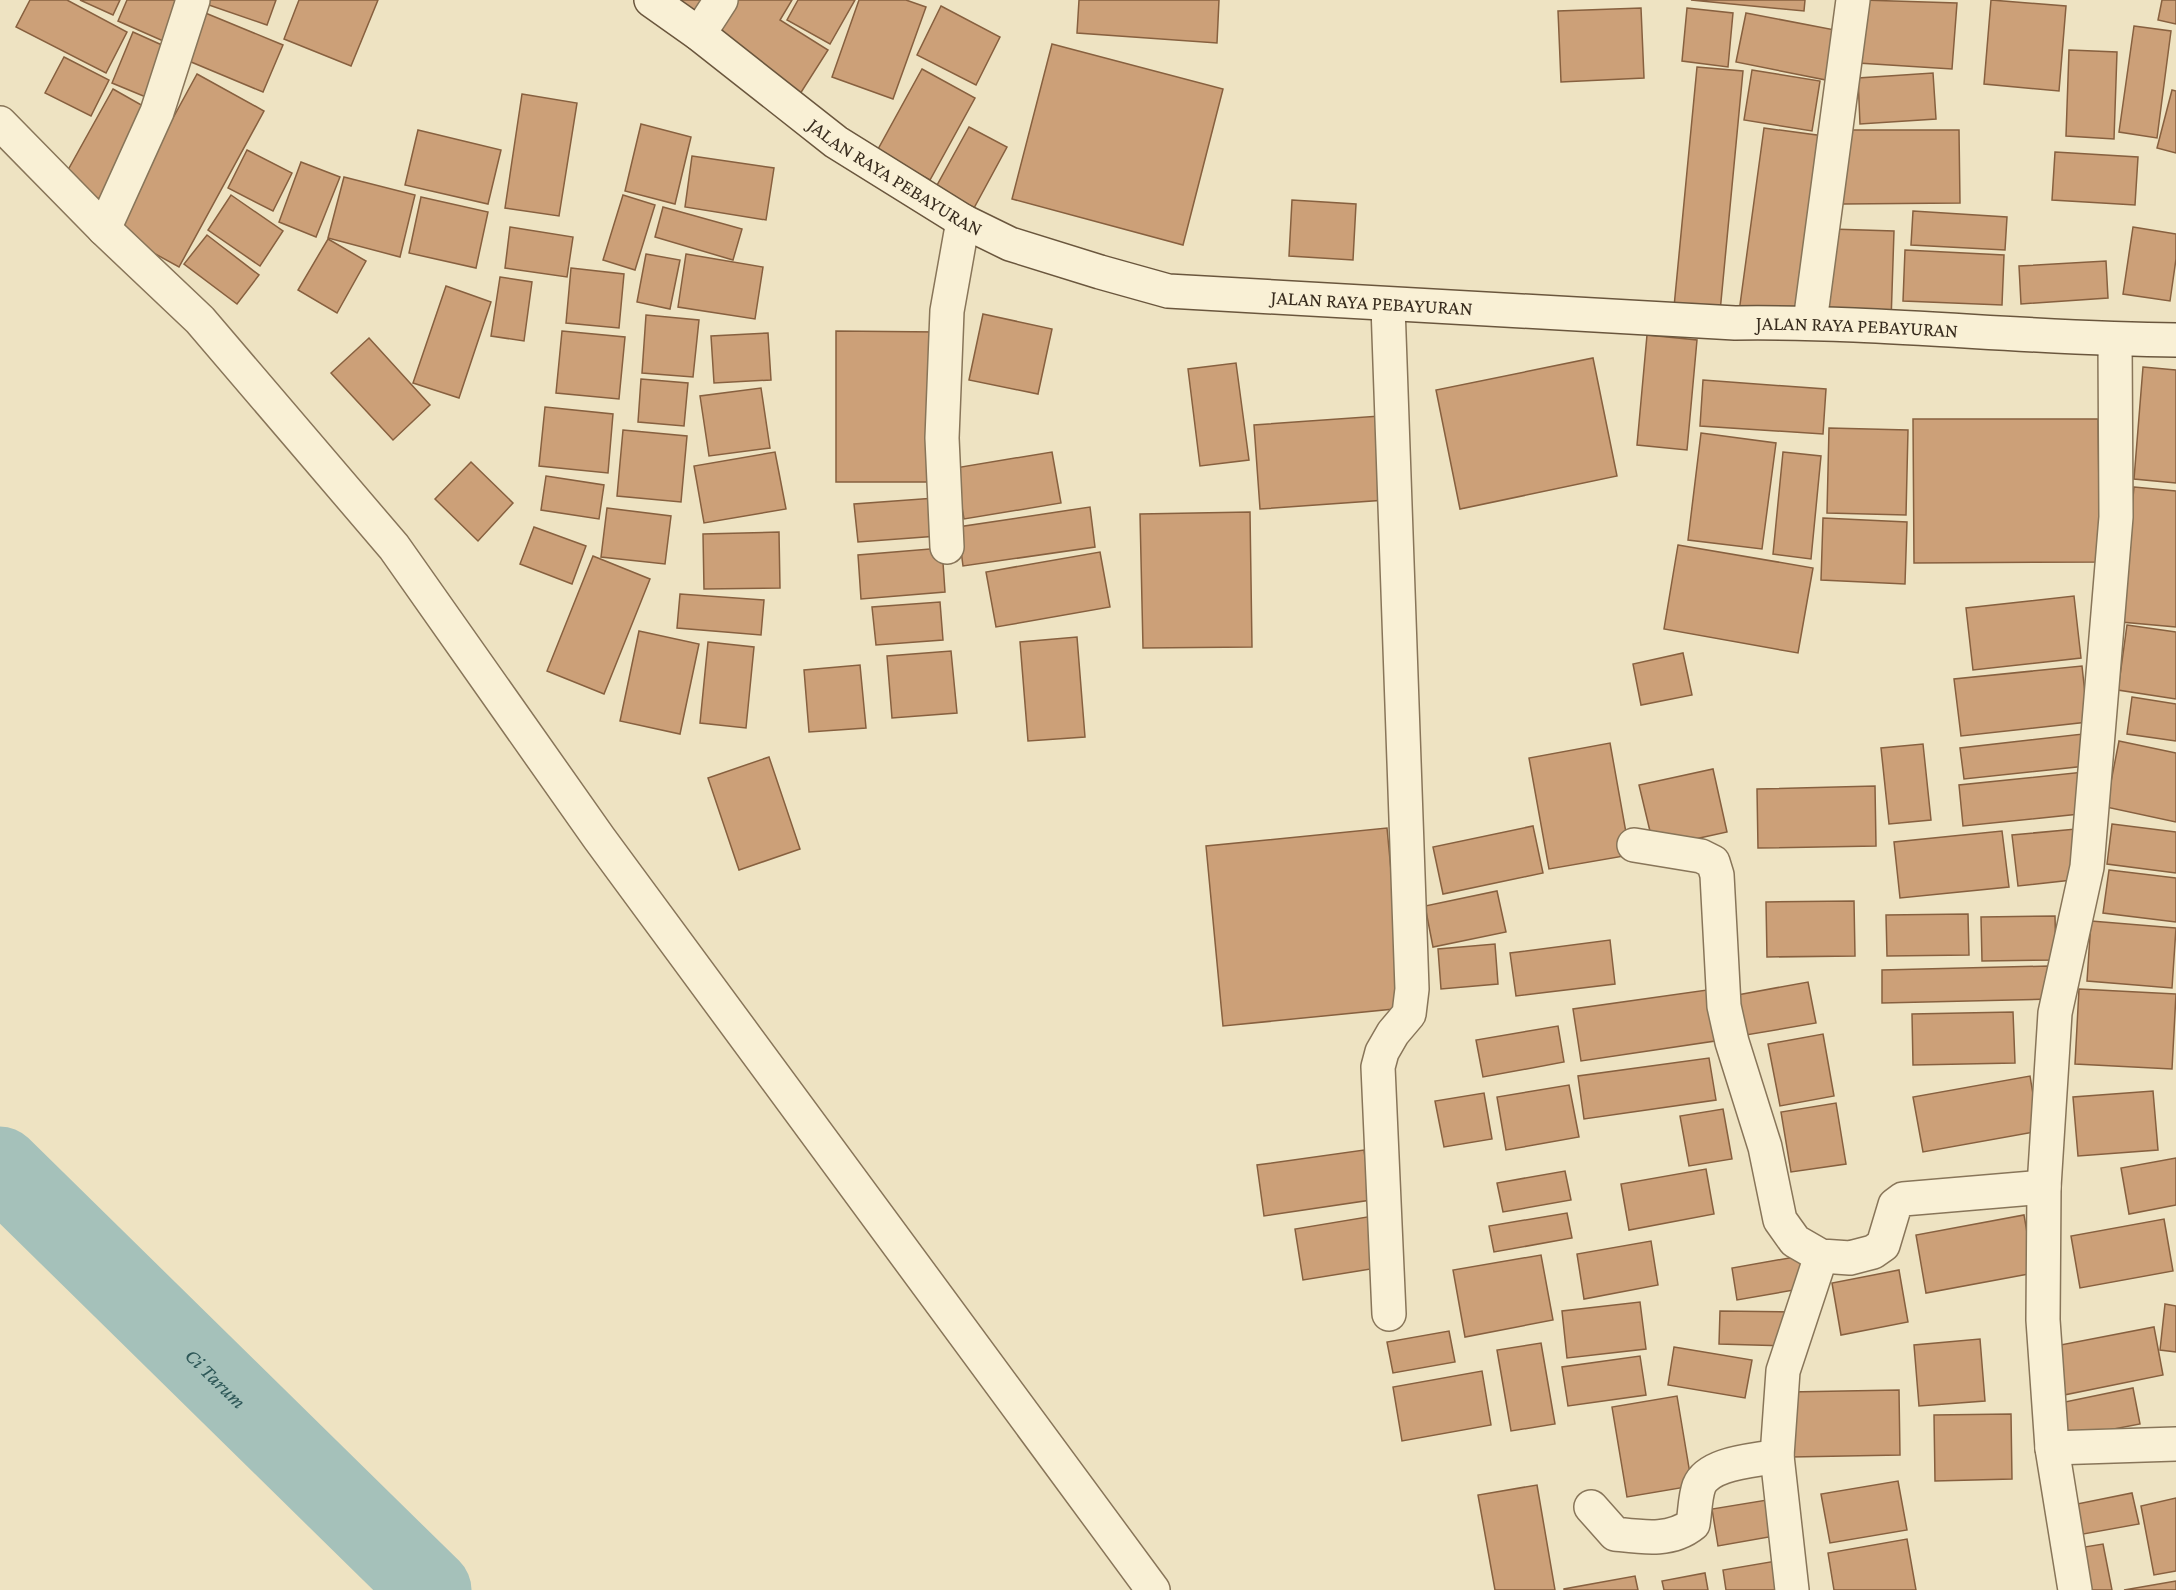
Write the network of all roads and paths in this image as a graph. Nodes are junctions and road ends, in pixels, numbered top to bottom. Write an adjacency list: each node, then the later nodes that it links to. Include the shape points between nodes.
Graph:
1 (194, 0): 8 (street, via 157,112)
2 (651, 0): 5 (street, JALAN RAYA PEBAYURAN)
3 (721, 0): 5 (street)
4 (1853, 0): 10 (street)
5 (699, 34): 7 (street, JALAN RAYA PEBAYURAN, via 836,142)
6 (0, 123): 8 (street)
7 (963, 221): 9 (street, JALAN RAYA PEBAYURAN, via 1010,244 1168,291); 13 (street, via 947,311 942,438)
8 (104, 229): 22 (street, via 200,320 394,547 599,838)
9 (1388, 306): 10 (street, JALAN RAYA PEBAYURAN, via 1735,323); 17 (street, via 1412,989 1409,1014 1393,1033 1378,1067)
10 (1810, 322): 11 (street, JALAN RAYA PEBAYURAN)
11 (2115, 340): 12 (street, JALAN RAYA PEBAYURAN); 15 (street, via 2115,529 2086,867 2055,1013)
12 (2176, 340)
13 (947, 547)
14 (1634, 845): 16 (street, via 1701,856 1713,862 1718,875 1724,1006 1765,1147 1780,1220 1795,1241)
15 (2044, 1187): 16 (street, via 1903,1199 1895,1204 1883,1245 1874,1252 1850,1258); 19 (street, via 2043,1320)
16 (1821, 1256): 20 (street, via 1783,1371)
17 (1389, 1314)
18 (2176, 1444): 19 (street)
19 (2052, 1448): 24 (street)
20 (1777, 1456): 21 (street, via 1707,1475 1700,1486 1693,1524 1681,1534 1616,1534); 23 (street)
21 (1591, 1507)
22 (1153, 1590)
23 (1792, 1590)
24 (2074, 1590)

